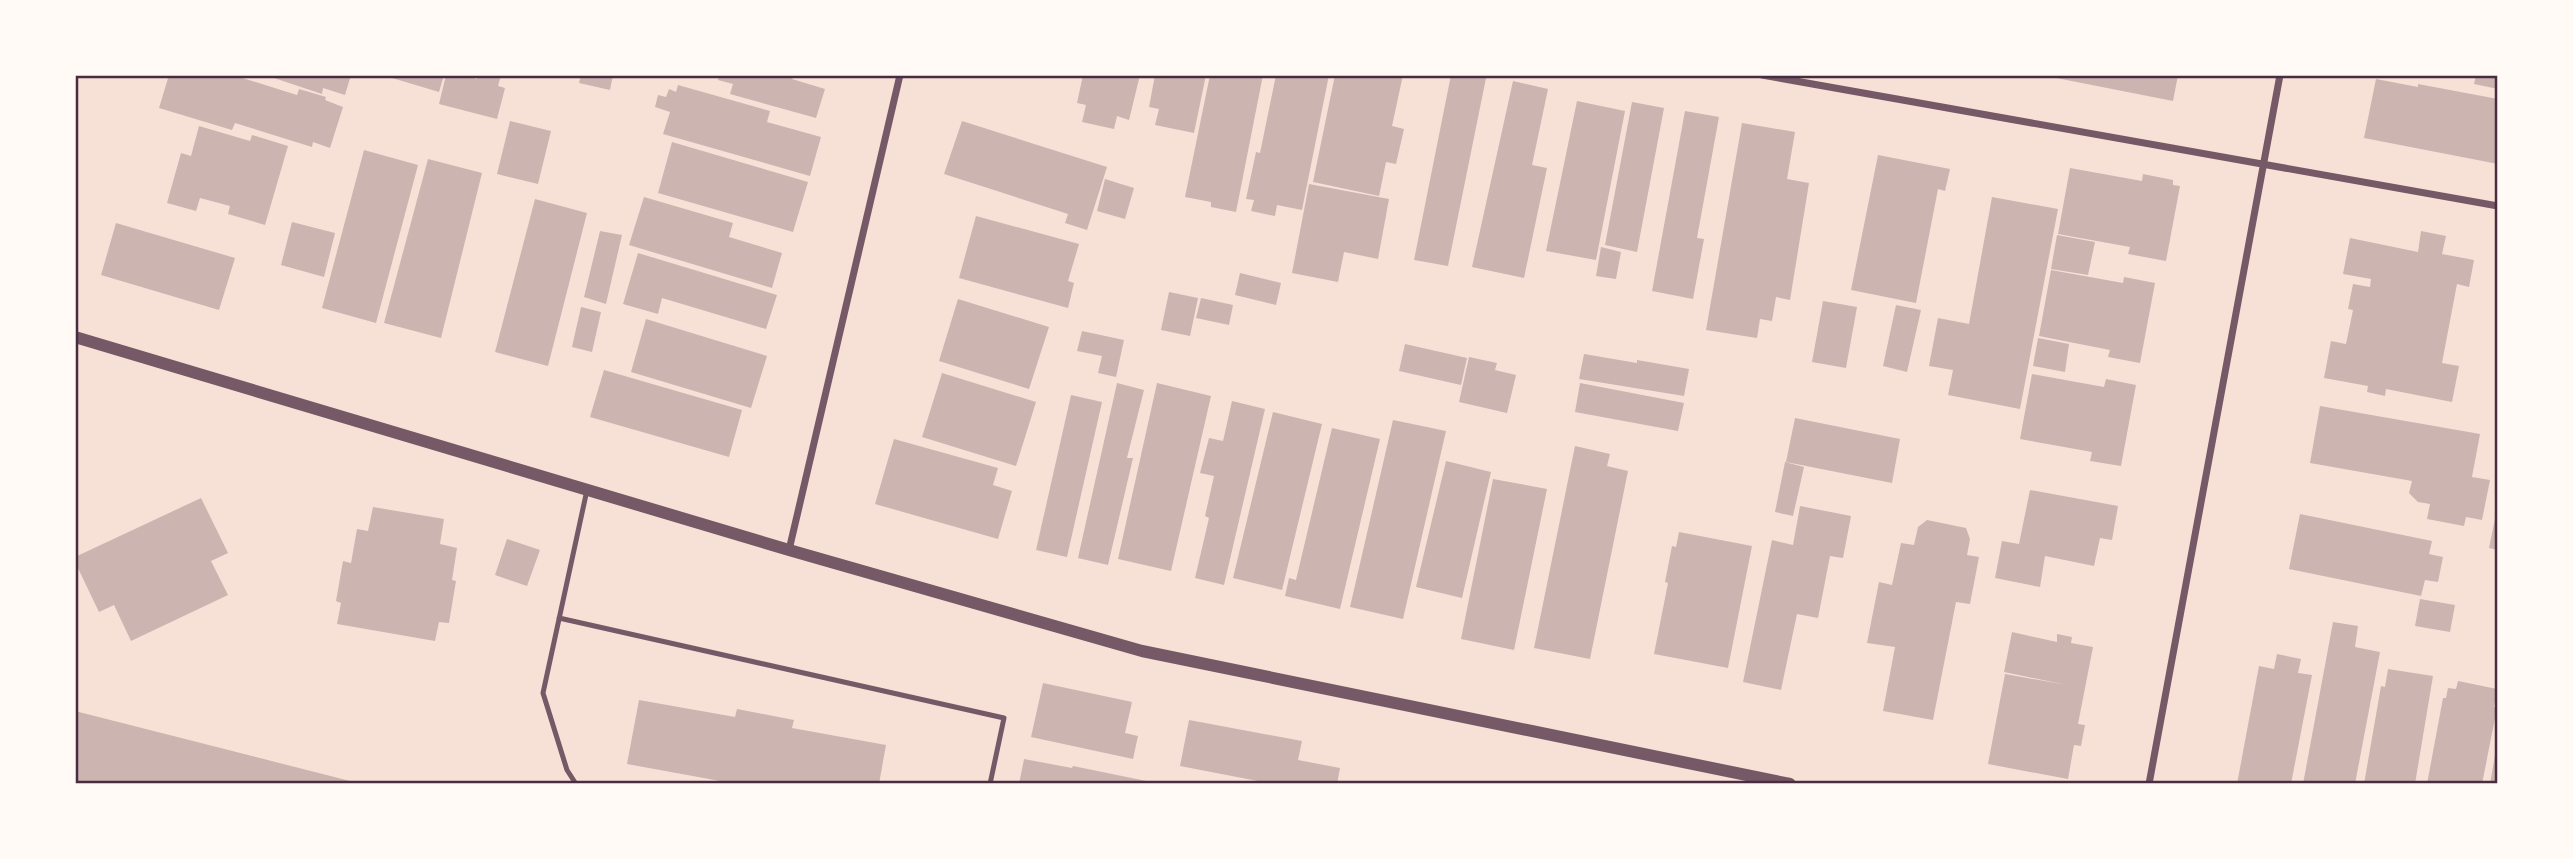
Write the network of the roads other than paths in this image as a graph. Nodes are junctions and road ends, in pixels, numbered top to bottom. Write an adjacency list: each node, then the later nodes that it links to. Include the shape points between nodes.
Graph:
1 (900, 75): 8 (street)
2 (1762, 75): 4 (street)
3 (2280, 75): 4 (street)
4 (2264, 165): 5 (street); 13 (street)
5 (2498, 206)
6 (75, 337): 7 (street)
7 (587, 490): 8 (street); 9 (lane)
8 (789, 550): 12 (street, via 1142,651)
9 (559, 618): 10 (lane, via 543,693); 11 (lane, via 1003,718)
10 (576, 784)
11 (990, 784)
12 (1790, 784)
13 (2149, 784)

